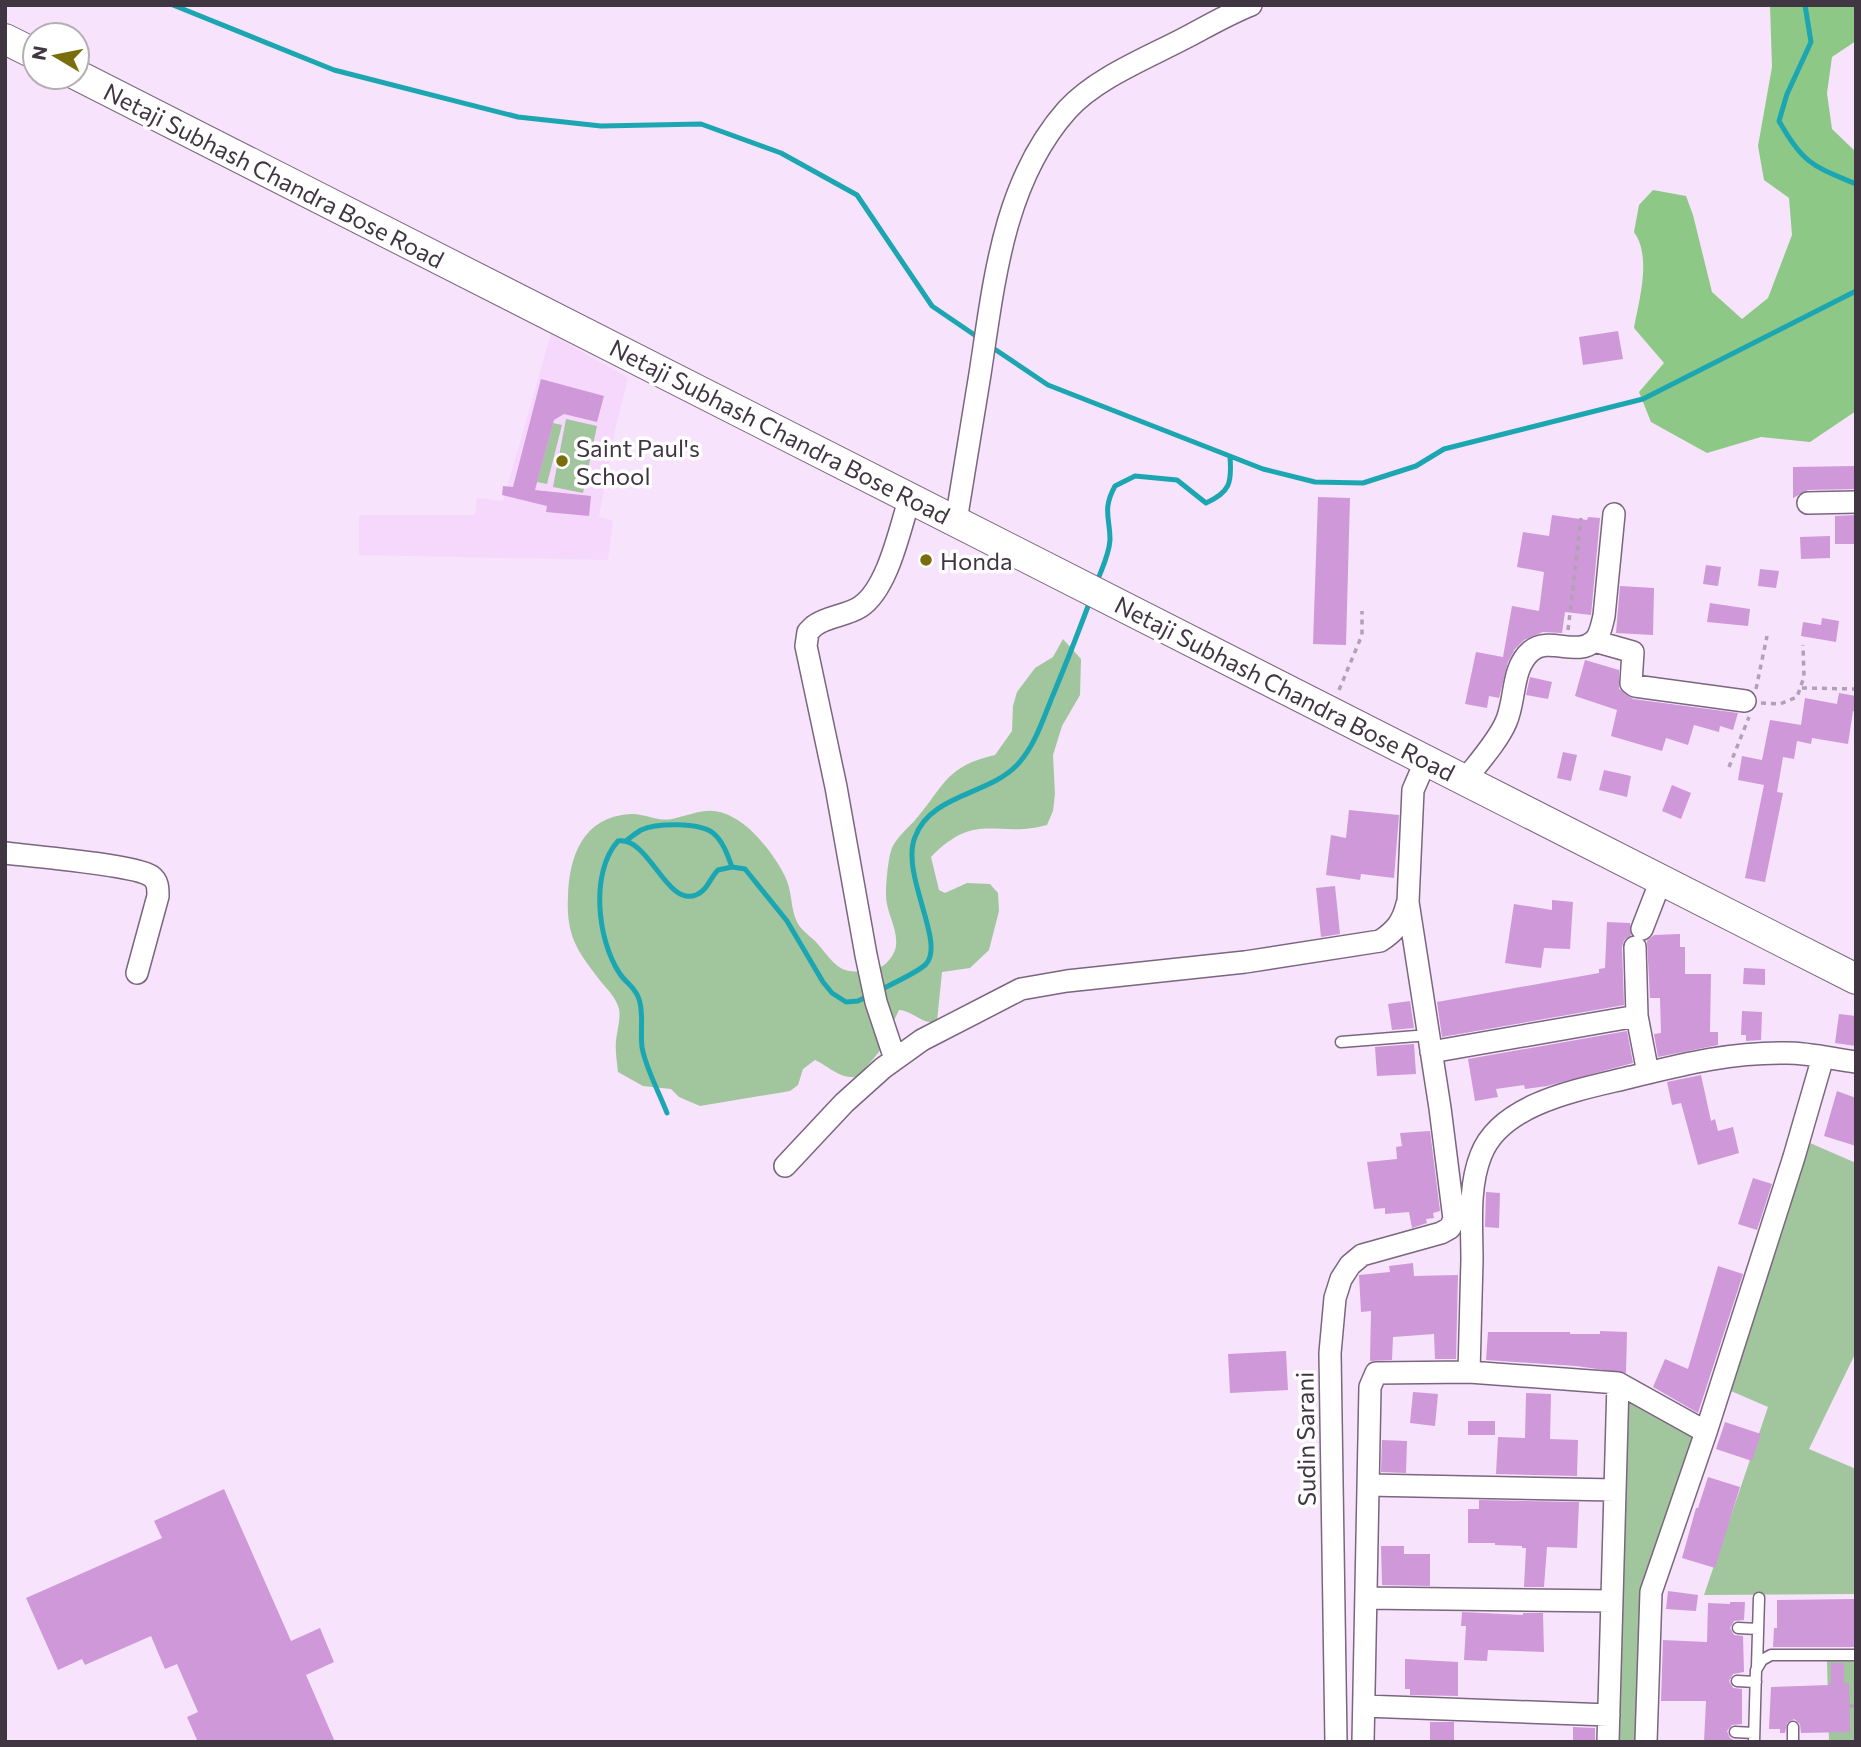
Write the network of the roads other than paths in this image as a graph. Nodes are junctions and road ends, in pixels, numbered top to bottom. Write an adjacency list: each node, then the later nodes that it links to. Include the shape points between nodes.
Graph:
1 (1251, 5): 9 (street, via 1091,89 1067,111 1041,148 1006,227)
2 (5, 39): 3 (street)
3 (21, 47)
4 (91, 82): 5 (street, Netaji Subhash Chandra Bose Road)
5 (910, 497): 9 (street, Netaji Subhash Chandra Bose Road); 25 (street, via 875,591 859,608 814,626 806,646 874,991)
6 (1856, 502): 7 (street)
7 (1808, 503)
8 (1615, 514): 10 (street, via 1604,616)
9 (956, 521): 12 (street, Netaji Subhash Chandra Bose Road)
10 (1594, 641): 11 (street, via 1633,652 1630,676 1635,686); 13 (street, via 1542,645 1531,651 1520,668 1506,722)
11 (1745, 701)
12 (1426, 760): 13 (street, Netaji Subhash Chandra Bose Road); 16 (street, via 1413,790)
13 (1465, 780): 15 (street, Netaji Subhash Chandra Bose Road)
14 (5, 853): 19 (street, via 131,870 152,877 158,895)
15 (1661, 880): 20 (street, Netaji Subhash Chandra Bose Road); 21 (street, via 1639,938)
16 (1408, 902): 17 (street); 18 (street, via 1394,932)
17 (1413, 937): 18 (street); 23 (street)
18 (1380, 941): 25 (street, via 1021,989)
19 (137, 973)
20 (1856, 979)
21 (1637, 1016): 23 (street); 27 (street)
22 (1341, 1042): 23 (lane)
23 (1430, 1044): 48 (street, Sudin Sarani, via 1454,1210 1452,1224 1445,1231 1362,1255 1341,1279 1335,1298 1330,1353)
24 (1823, 1058): 26 (street); 27 (street, via 1789,1053 1711,1057); 31 (street)
25 (895, 1059): 28 (street, via 844,1103)
26 (1856, 1062)
27 (1648, 1073): 29 (street, via 1567,1093 1532,1107 1489,1139 1476,1173 1472,1209)
28 (785, 1166)
29 (1469, 1372): 30 (street); 32 (street, via 1376,1373 1370,1387)
30 (1618, 1383): 31 (street); 33 (street)
31 (1706, 1432): 51 (street, via 1651,1592)
32 (1368, 1485): 33 (street); 34 (street)
33 (1615, 1490): 36 (street)
34 (1367, 1598): 36 (street); 43 (street)
35 (1759, 1598): 38 (lane)
36 (1612, 1601): 44 (street)
37 (1738, 1628): 38 (lane)
38 (1758, 1629): 40 (lane)
39 (1849, 1651): 40 (lane, via 1793,1650 1766,1656)
40 (1756, 1670): 42 (lane)
41 (1737, 1681): 42 (lane)
42 (1756, 1682): 47 (lane)
43 (1364, 1706): 44 (street); 49 (street)
44 (1609, 1715): 50 (street)
45 (1793, 1727): 52 (lane)
46 (1735, 1732): 47 (lane)
47 (1754, 1737)
48 (1336, 1742)
49 (1363, 1742)
50 (1608, 1742)
51 (1646, 1742)
52 (1793, 1742)

